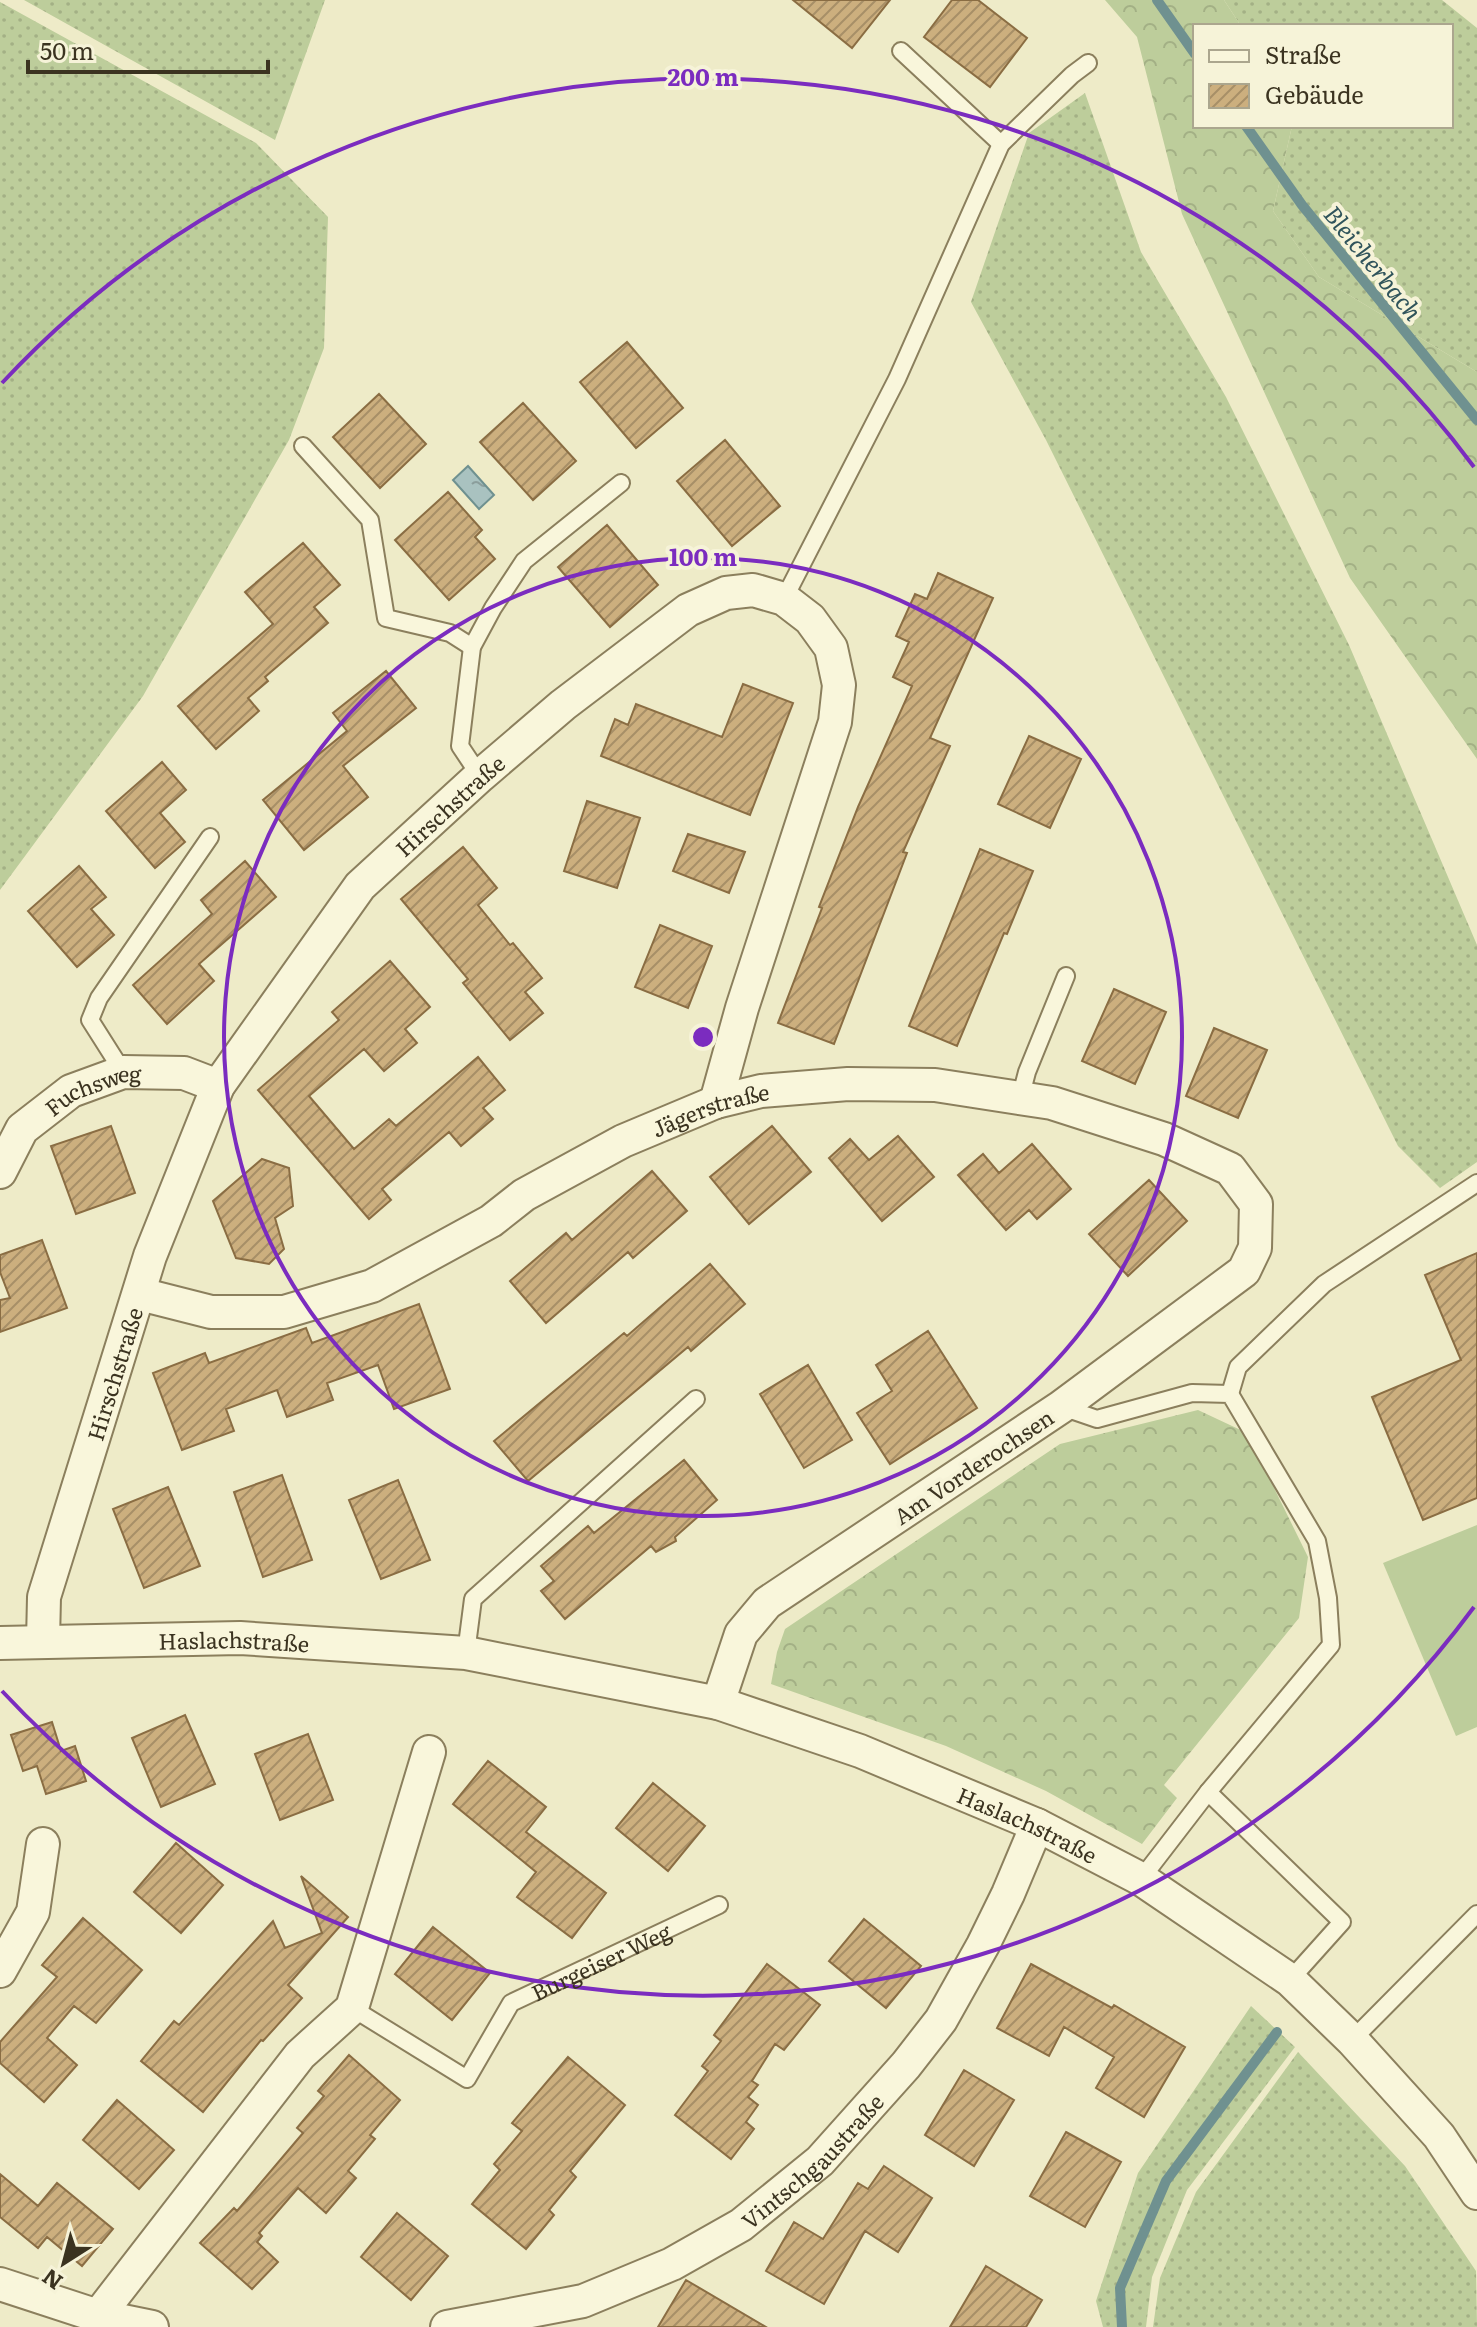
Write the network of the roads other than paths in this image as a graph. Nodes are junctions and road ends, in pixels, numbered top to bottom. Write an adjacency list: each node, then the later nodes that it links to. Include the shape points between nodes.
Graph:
1 (901, 51): 3 (lane)
2 (1088, 63): 3 (lane)
3 (1001, 144): 6 (lane, via 897,379)
4 (303, 446): 7 (lane, via 370,520 386,618 450,633)
5 (621, 483): 7 (lane, via 524,561)
6 (784, 599): 8 (street, Hirschstraße, via 753,590 726,593 688,610); 14 (street, Hirschstraße, via 810,619 831,648 839,685 835,722)
7 (472, 647): 8 (lane, via 460,746)
8 (480, 776): 12 (street, Hirschstraße, via 360,886)
9 (210, 837): 11 (lane, via 99,998 90,1020)
10 (1066, 976): 13 (lane)
11 (123, 1072): 12 (street, Fuchsweg, via 184,1073); 15 (street, Fuchsweg, via 71,1091 22,1129)
12 (218, 1086): 18 (street, Hirschstraße)
13 (1020, 1099): 14 (street, Jägerstraße, via 935,1085 848,1084 761,1091); 17 (street, Jägerstraße, via 1052,1103 1164,1139 1230,1169 1256,1204)
14 (716, 1102): 18 (street, Jägerstraße, via 611,1148 372,1286 284,1312 211,1312)
15 (0, 1172)
16 (1477, 1183): 19 (lane, via 1324,1284 1238,1367)
17 (1255, 1248): 21 (street, Am Vorderochsen, via 1244,1271)
18 (140, 1294): 22 (street, Hirschstraße, via 44,1597)
19 (1230, 1394): 21 (lane, via 1192,1393 1097,1419); 27 (lane, via 1317,1541 1331,1645)
20 (696, 1399): 24 (lane, via 473,1599)
21 (1061, 1407): 25 (street, Am Vorderochsen, via 767,1603 741,1634)
22 (43, 1641): 23 (street, Haslachstraße); 24 (street, Haslachstraße, via 240,1638)
23 (0, 1643)
24 (466, 1653): 25 (street, Haslachstraße)
25 (718, 1703): 28 (street, Haslachstraße, via 860,1751)
26 (429, 1752): 35 (street)
27 (1208, 1792): 30 (lane); 34 (lane, via 1342,1922)
28 (1037, 1825): 30 (street, Haslachstraße); 41 (street, Vintschgaustraße, via 1002,1907 941,2020 820,2161 741,2225 672,2264 583,2301)
29 (43, 1844): 33 (street, via 33,1912)
30 (1141, 1879): 34 (street, Haslachstraße)
31 (719, 1905): 35 (lane, Burgeiser Weg, via 511,2003 467,2079)
32 (1477, 1914): 36 (lane)
33 (0, 1971)
34 (1290, 1980): 36 (street, Haslachstraße)
35 (352, 2008): 39 (street, via 300,2055)
36 (1352, 2040): 37 (street, Haslachstraße, via 1439,2136)
37 (1477, 2193)
38 (0, 2284): 39 (street)
39 (98, 2316): 40 (street)
40 (152, 2327)
41 (447, 2327)

